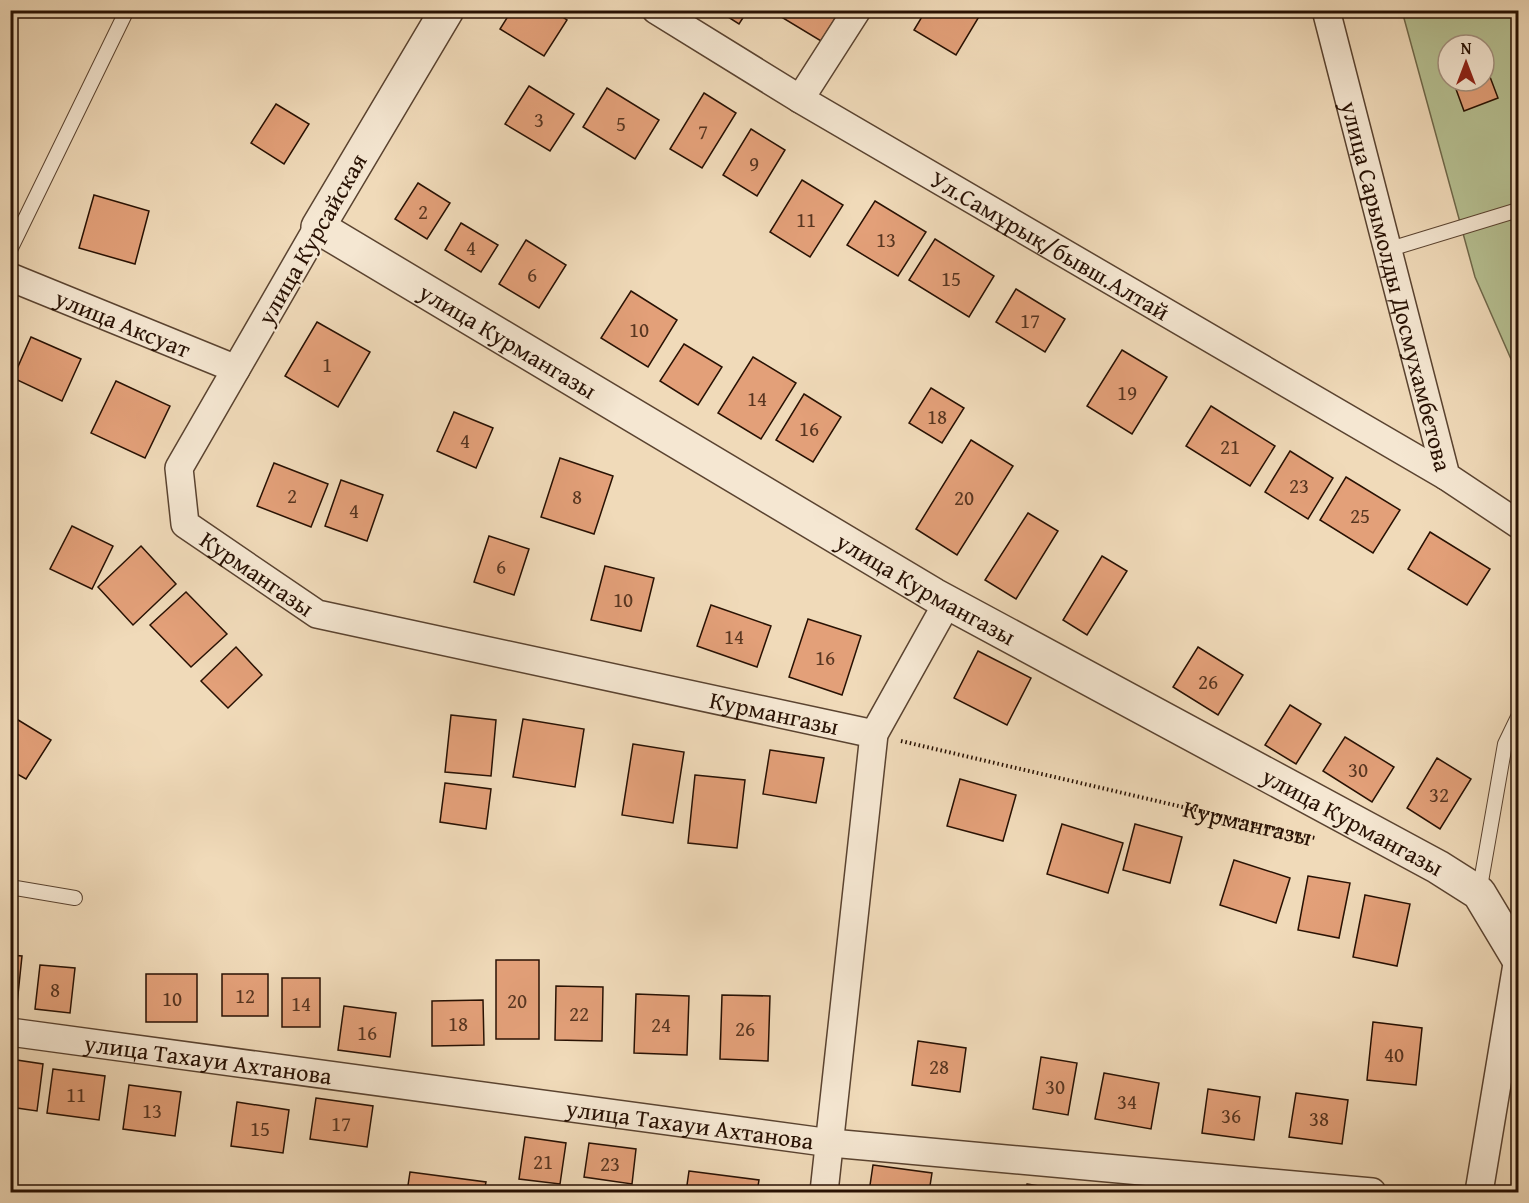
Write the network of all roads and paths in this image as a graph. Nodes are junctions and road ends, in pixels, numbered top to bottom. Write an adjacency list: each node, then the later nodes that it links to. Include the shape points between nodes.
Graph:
1 (127, 10): 9 (lane)
2 (447, 10): 8 (street, улица Курсайская)
3 (656, 10): 6 (street, Ул.Самұрық/бывш.Алтай)
4 (857, 10): 6 (street)
5 (1326, 10): 10 (street, улица Сарымолды Досмухамбетова)
6 (800, 99): 14 (street, Ул.Самұрық/бывш.Алтай)
7 (1518, 210): 10 (lane)
8 (318, 227): 12 (street, улица Курсайская); 16 (street, улица Курмангазы)
9 (10, 250)
10 (1387, 250): 14 (street, улица Сарымолды Досмухамбетова)
11 (10, 277): 12 (street, улица Аксуат)
12 (236, 369): 13 (street, улица Курсайская)
13 (179, 468): 18 (street, Курмангазы, via 185,524 316,614)
14 (1446, 476): 15 (street, улица Сарымолды Досмухамбетова)
15 (1518, 524)
16 (947, 603): 18 (street); 21 (street, улица Курмангазы, via 1427,861)
17 (1518, 717): 21 (lane, via 1505,744)
18 (874, 734): 19 (path, Курмангазы); 25 (street)
19 (1323, 840)
20 (10, 887): 22 (lane)
21 (1479, 893): 23 (street, улица Курмангазы)
22 (75, 898)
23 (1518, 958): 28 (street)
24 (10, 1032): 25 (street, улица Тахауи Ахтанова)
25 (831, 1143): 26 (street); 27 (street, улица Тахауи Ахтанова)
26 (824, 1192)
27 (1372, 1192)
28 (1479, 1192)

